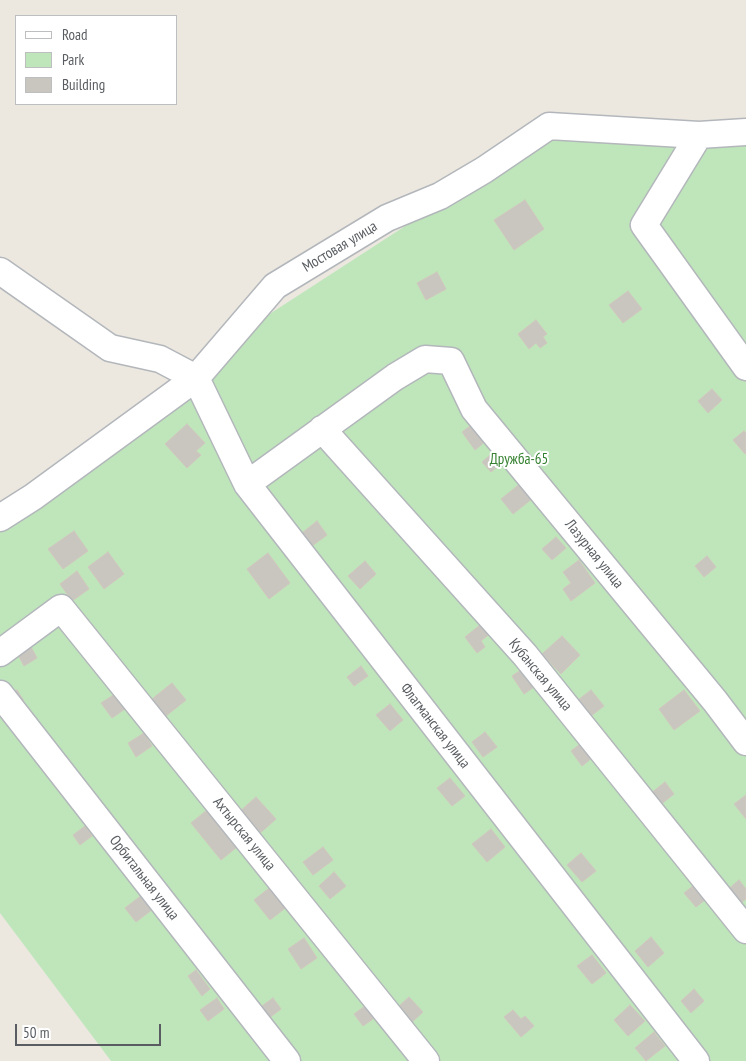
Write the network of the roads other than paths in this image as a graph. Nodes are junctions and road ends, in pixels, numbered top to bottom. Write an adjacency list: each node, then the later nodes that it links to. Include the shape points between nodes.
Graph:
1 (746, 132): 2 (lane, Мостовая улица)
2 (699, 135): 4 (lane, via 644,225); 5 (lane, Мостовая улица, via 549,126 440,196 387,218 275,286)
3 (0, 271): 5 (lane, via 110,348 160,360)
4 (746, 367)
5 (196, 378): 7 (lane, Флагманская улица); 8 (lane, Мостовая улица)
6 (322, 429): 7 (lane); 11 (lane, Лазурная улица, via 395,376 425,359 451,361 474,409); 12 (lane, Кубанская улица, via 525,655)
7 (247, 484): 15 (lane, Флагманская улица)
8 (0, 518)
9 (0, 653): 14 (lane, Ахтырская улица, via 61,608)
10 (0, 694): 13 (lane, Орбитальная улица)
11 (746, 742)
12 (746, 930)
13 (287, 1061)
14 (426, 1061)
15 (696, 1061)

